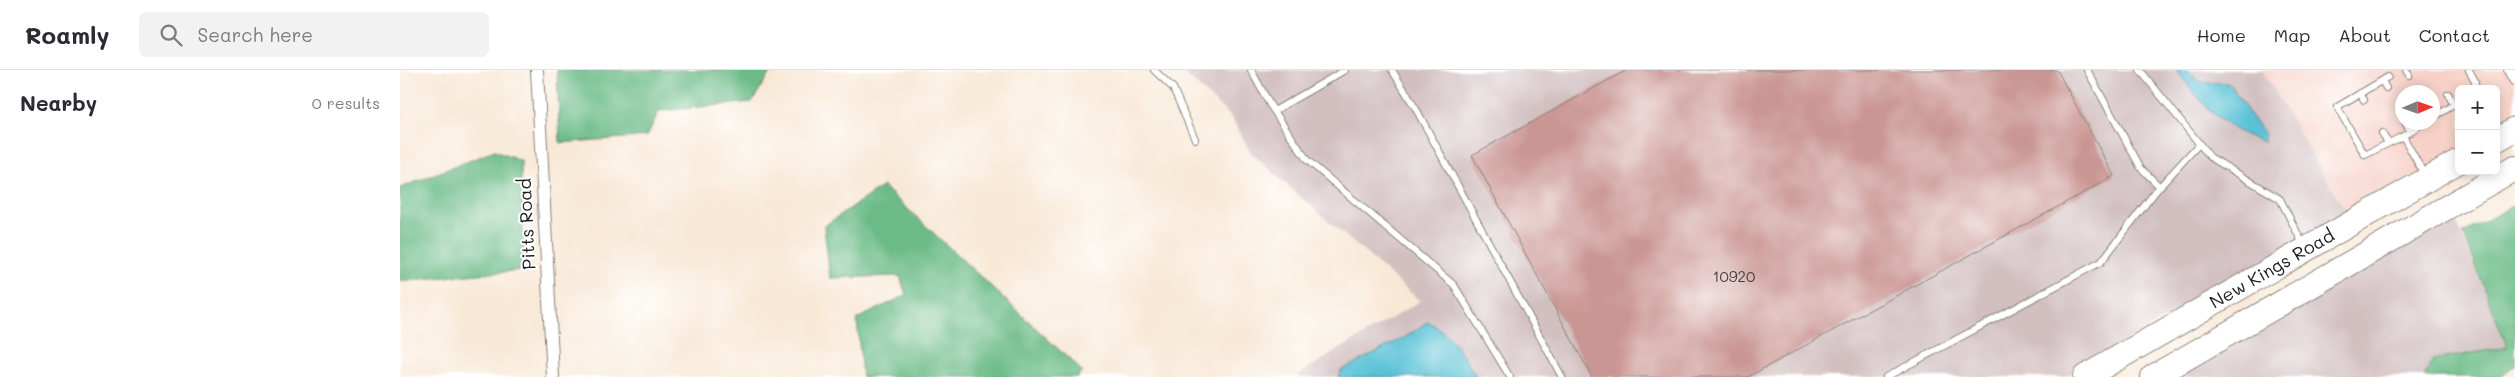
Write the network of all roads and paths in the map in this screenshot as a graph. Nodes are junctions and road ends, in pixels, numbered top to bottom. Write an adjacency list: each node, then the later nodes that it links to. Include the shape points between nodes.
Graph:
1 (537, 70): 35 (street, Pitts Road)
2 (1154, 70): 26 (lane, via 1173,88)
3 (1251, 70): 18 (lane)
4 (1345, 70): 18 (lane)
5 (1392, 70): 37 (lane)
6 (2087, 70): 32 (lane, via 2141,168)
7 (2140, 70): 28 (lane)
8 (2469, 70): 11 (lane)
9 (2510, 70): 10 (street)
10 (2515, 79)
11 (2475, 85)
12 (2386, 88): 13 (lane, via 2385,79)
13 (2360, 93): 15 (lane); 27 (lane, via 2337,107 2365,155)
14 (2448, 94): 16 (lane)
15 (2364, 100)
16 (2455, 103)
17 (2455, 105): 19 (lane)
18 (1274, 111): 36 (lane, via 1307,160 1454,285)
19 (2440, 113)
20 (2515, 129): 25 (highway)
21 (2413, 130): 22 (lane)
22 (2410, 132): 24 (lane)
23 (2382, 133): 27 (lane)
24 (2403, 136): 27 (lane); 31 (lane)
25 (2500, 138)
26 (1195, 140)
27 (2388, 143)
28 (2199, 144): 32 (lane); 33 (lane, via 2210,157 2280,199)
29 (2455, 163): 31 (highway, New Kings Road)
30 (2515, 168): 34 (highway, New Kings Road)
31 (2427, 179): 33 (highway, New Kings Road)
32 (2160, 187): 38 (lane, via 2101,262)
33 (2305, 249): 34 (highway, via 2301,274); 39 (highway, New Kings Road)
34 (2274, 307): 40 (highway, New Kings Road)
35 (552, 377)
36 (1510, 377)
37 (1562, 377)
38 (1886, 377)
39 (2086, 377)
40 (2153, 377)

